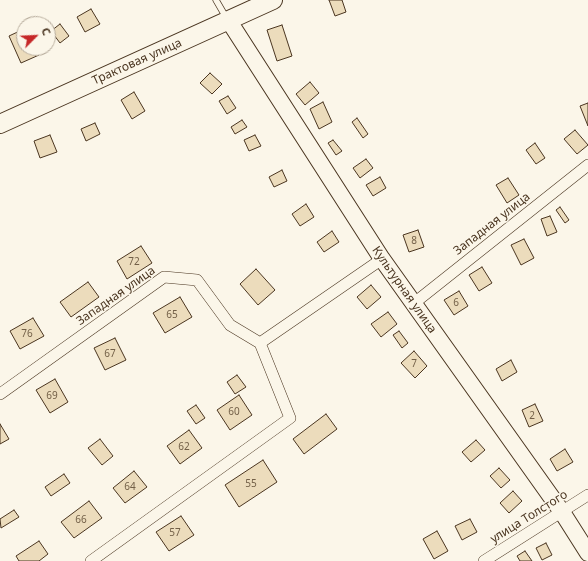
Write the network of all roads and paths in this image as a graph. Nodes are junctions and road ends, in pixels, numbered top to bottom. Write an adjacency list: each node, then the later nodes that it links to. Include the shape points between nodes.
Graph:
1 (216, 0): 3 (lane)
2 (274, 0): 3 (main road, Трактовая улица)
3 (229, 21): 4 (main road, Трактовая улица); 6 (street, Культурная улица)
4 (0, 124)
5 (588, 165): 7 (street, Западная улица)
6 (382, 259): 7 (street, Культурная улица); 8 (street)
7 (413, 304): 11 (street, Культурная улица)
8 (260, 343): 9 (street, Западная улица, via 230,325 197,280 164,276); 13 (street, via 290,418)
9 (0, 394)
10 (588, 495): 11 (street, улица Толстого)
11 (562, 512): 12 (street, Культурная улица); 14 (street, улица Толстого)
12 (588, 553)
13 (91, 561)
14 (484, 561)

